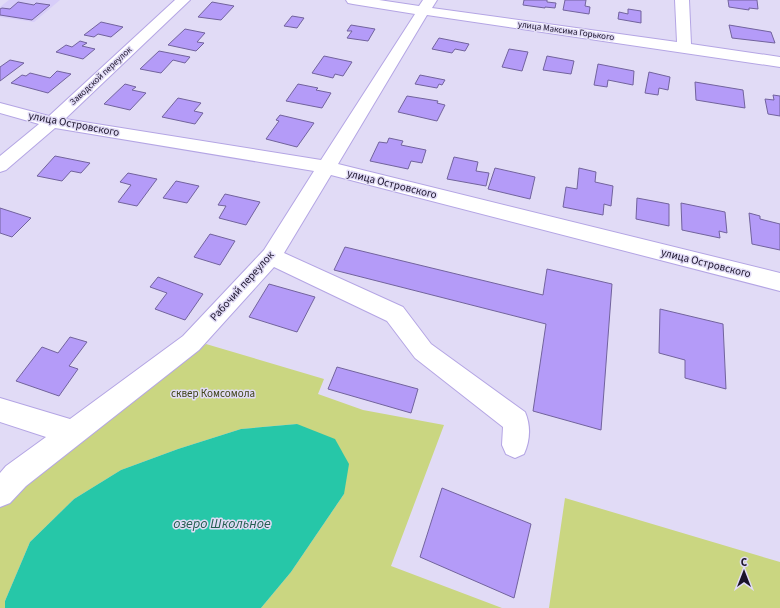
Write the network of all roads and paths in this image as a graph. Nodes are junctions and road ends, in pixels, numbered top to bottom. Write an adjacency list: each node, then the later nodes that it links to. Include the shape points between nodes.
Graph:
1 (183, 0): 8 (street, Заводской переулок)
2 (353, 0): 4 (street, улица Максима Горького)
3 (682, 0): 5 (street)
4 (426, 6): 5 (street, улица Максима Горького); 10 (street, Рабочий переулок)
5 (684, 47): 6 (street, улица Максима Горького)
6 (780, 62)
7 (0, 108): 8 (street, улица Островского)
8 (52, 122): 9 (street, Заводской переулок); 10 (street, улица Островского)
9 (0, 166)
10 (326, 167): 11 (street, Рабочий переулок); 12 (street, улица Островского)
11 (271, 256): 14 (street, Рабочий переулок, via 192,343); 15 (street, via 394,314 423,351 516,421)
12 (780, 282)
13 (0, 410): 14 (street)
14 (73, 433): 16 (street, Рабочий переулок, via 16,476)
15 (516, 444)
16 (0, 493)

